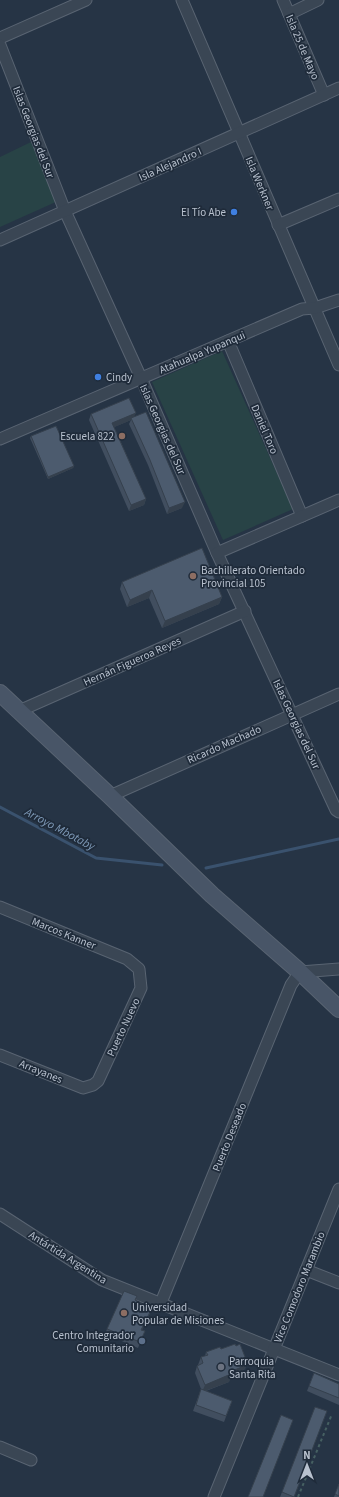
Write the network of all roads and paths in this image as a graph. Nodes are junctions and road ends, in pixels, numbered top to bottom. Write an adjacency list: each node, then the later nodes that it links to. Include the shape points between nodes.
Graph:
1 (86, 0): 6 (street)
2 (182, 0): 10 (street, Isla Werkner)
3 (283, 0): 5 (street, Isla 25 de Mayo)
4 (318, 0): 5 (street)
5 (288, 14): 9 (street, Isla 25 de Mayo)
6 (0, 38)
7 (0, 45): 12 (street, Islas Georgias del Sur)
8 (339, 88): 9 (street, Isla Alejandro I)
9 (324, 95): 10 (street, Isla Alejandro I)
10 (239, 133): 12 (street, Isla Alejandro I); 13 (street, Isla Werkner)
11 (339, 199): 13 (street)
12 (66, 211): 14 (street, Isla Alejandro I); 19 (street, Islas Georgias del Sur)
13 (278, 225): 16 (street, Isla Werkner)
14 (0, 240)
15 (339, 300): 16 (street, Atahualpa Yupanqui)
16 (315, 308): 17 (street, Atahualpa Yupanqui, via 302,309); 18 (street, Isla Werkner)
17 (228, 341): 19 (street, Atahualpa Yupanqui); 22 (street, Daniel Toro)
18 (339, 365)
19 (141, 378): 20 (street, Atahualpa Yupanqui); 23 (street, Islas Georgias del Sur)
20 (0, 439)
21 (339, 500): 22 (street)
22 (302, 516): 23 (street)
23 (217, 553): 24 (street, Islas Georgias del Sur)
24 (245, 611): 27 (street, Hernán Figueroa Reyes); 28 (street, Islas Georgias del Sur)
25 (0, 693): 27 (street)
26 (339, 694): 28 (street, Ricardo Machado)
27 (19, 711): 29 (street)
28 (292, 714): 29 (street, Ricardo Machado); 30 (street, Islas Georgias del Sur)
29 (110, 796): 34 (street, via 212,895)
30 (338, 811)
31 (0, 907): 32 (street, Marcos Kanner)
32 (127, 959): 37 (street, Puerto Nuevo, via 139,969 141,988 98,1081 93,1086)
33 (339, 969): 34 (street)
34 (300, 972): 35 (street); 42 (street, Puerto Deseado, via 291,985)
35 (339, 1009)
36 (0, 1054): 37 (street, Arrayanes)
37 (83, 1088)
38 (339, 1189): 40 (street, Vice Comodoro Marambio)
39 (0, 1214): 42 (street, Antártida Argentina, via 102,1280)
40 (306, 1270): 41 (street); 43 (street, Vice Comodoro Marambio)
41 (339, 1283)
42 (160, 1305): 43 (street, Antártida Argentina)
43 (275, 1349): 44 (street, Antártida Argentina); 48 (street, Vice Comodoro Marambio)
44 (339, 1375)
45 (332, 1414): 49 (path)
46 (0, 1447): 47 (street)
47 (31, 1460)
48 (214, 1497)
49 (298, 1497)

